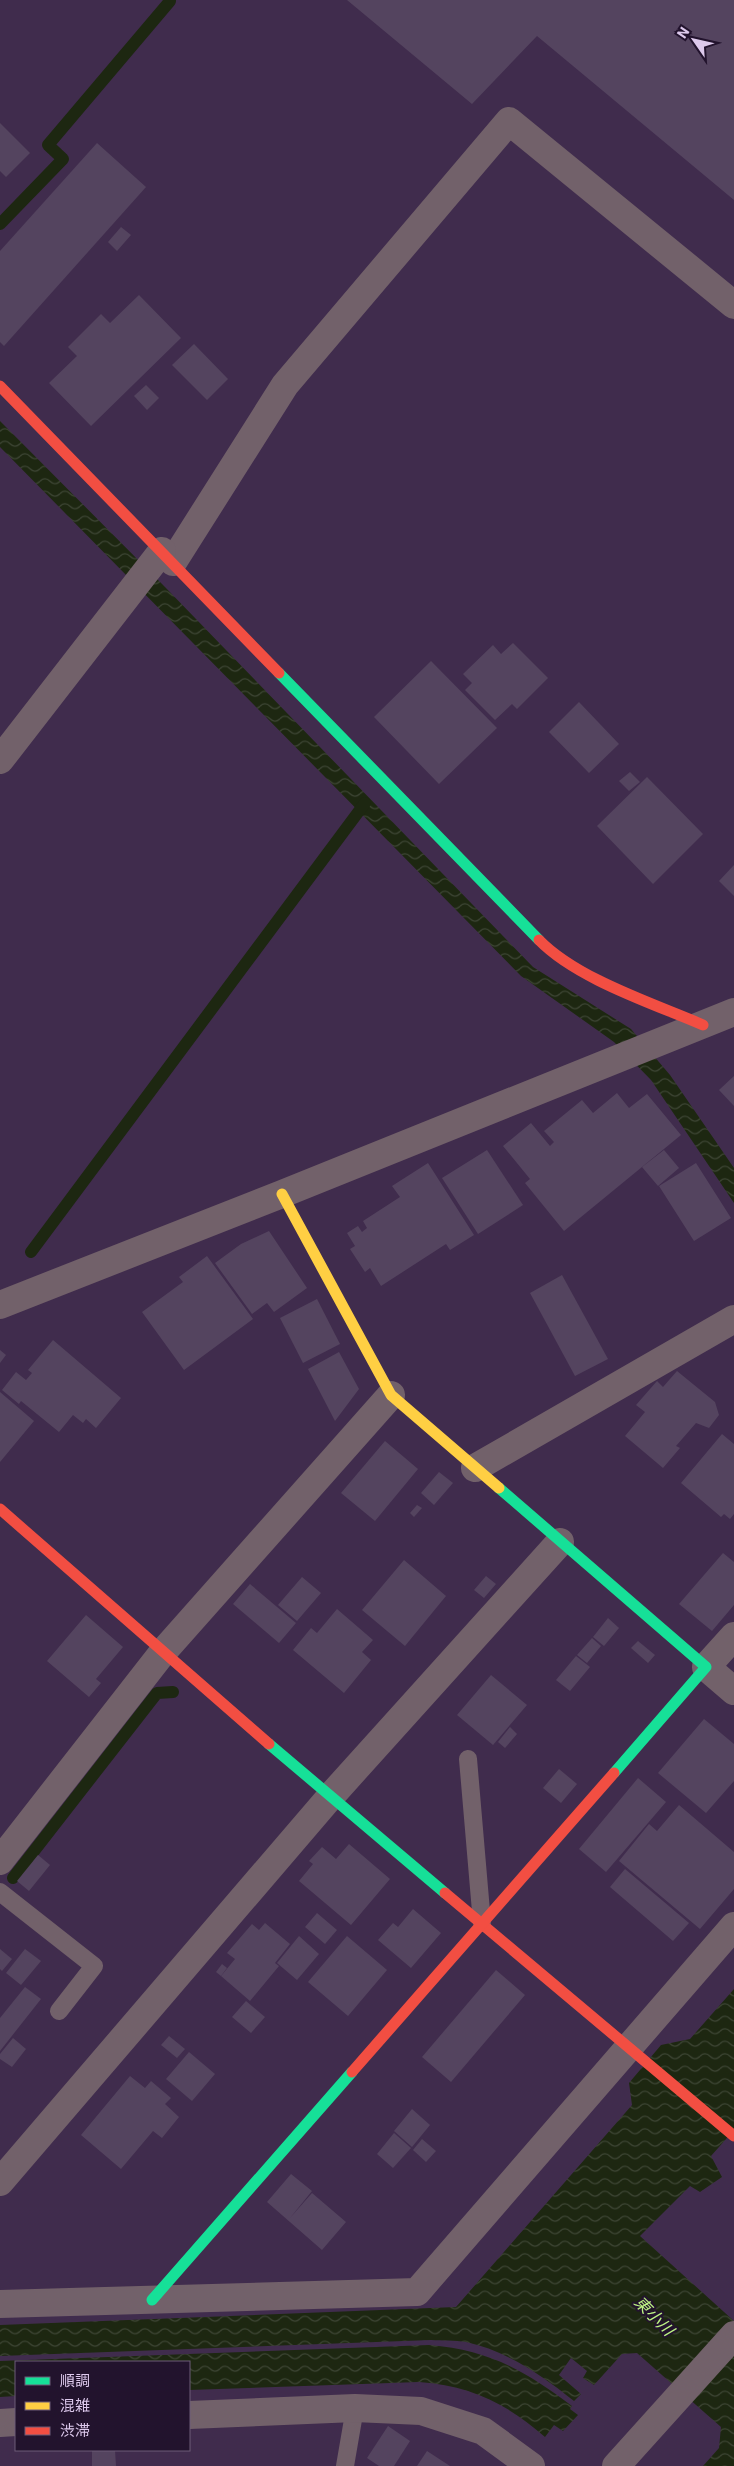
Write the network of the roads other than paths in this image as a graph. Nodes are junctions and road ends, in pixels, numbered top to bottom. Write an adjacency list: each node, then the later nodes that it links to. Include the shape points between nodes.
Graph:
1 (734, 305): 3 (street, via 509,121 285,385)
2 (0, 386): 3 (street)
3 (162, 559): 4 (street, via 133,588); 6 (street, via 551,954 600,981)
4 (0, 760)
5 (734, 1012): 6 (street)
6 (704, 1025): 7 (street)
7 (282, 1194): 8 (street); 10 (street)
8 (0, 1305)
9 (734, 1319): 11 (street)
10 (391, 1395): 11 (street); 15 (street)
11 (475, 1468): 13 (street)
12 (0, 1509): 15 (street)
13 (560, 1542): 16 (street); 19 (street)
14 (734, 1636): 16 (street)
15 (163, 1652): 19 (street); 20 (street)
16 (706, 1668): 17 (street); 22 (street)
17 (734, 1691)
18 (468, 1759): 22 (lane)
19 (330, 1797): 22 (street); 27 (street)
20 (0, 1861)
21 (0, 1892): 24 (lane, via 94,1966)
22 (482, 1923): 25 (street); 28 (street)
23 (734, 1926): 25 (street)
24 (59, 2011)
25 (628, 2046): 26 (street); 28 (street, via 417,2292)
26 (734, 2136)
27 (0, 2182)
28 (152, 2300): 29 (street)
29 (0, 2304)
30 (734, 2335): 37 (street)
31 (355, 2408): 32 (street); 35 (lane); 36 (street, via 421,2411 483,2431)
32 (190, 2415)
33 (15, 2422): 34 (street)
34 (0, 2423)
35 (345, 2466)
36 (531, 2466)
37 (616, 2466)

